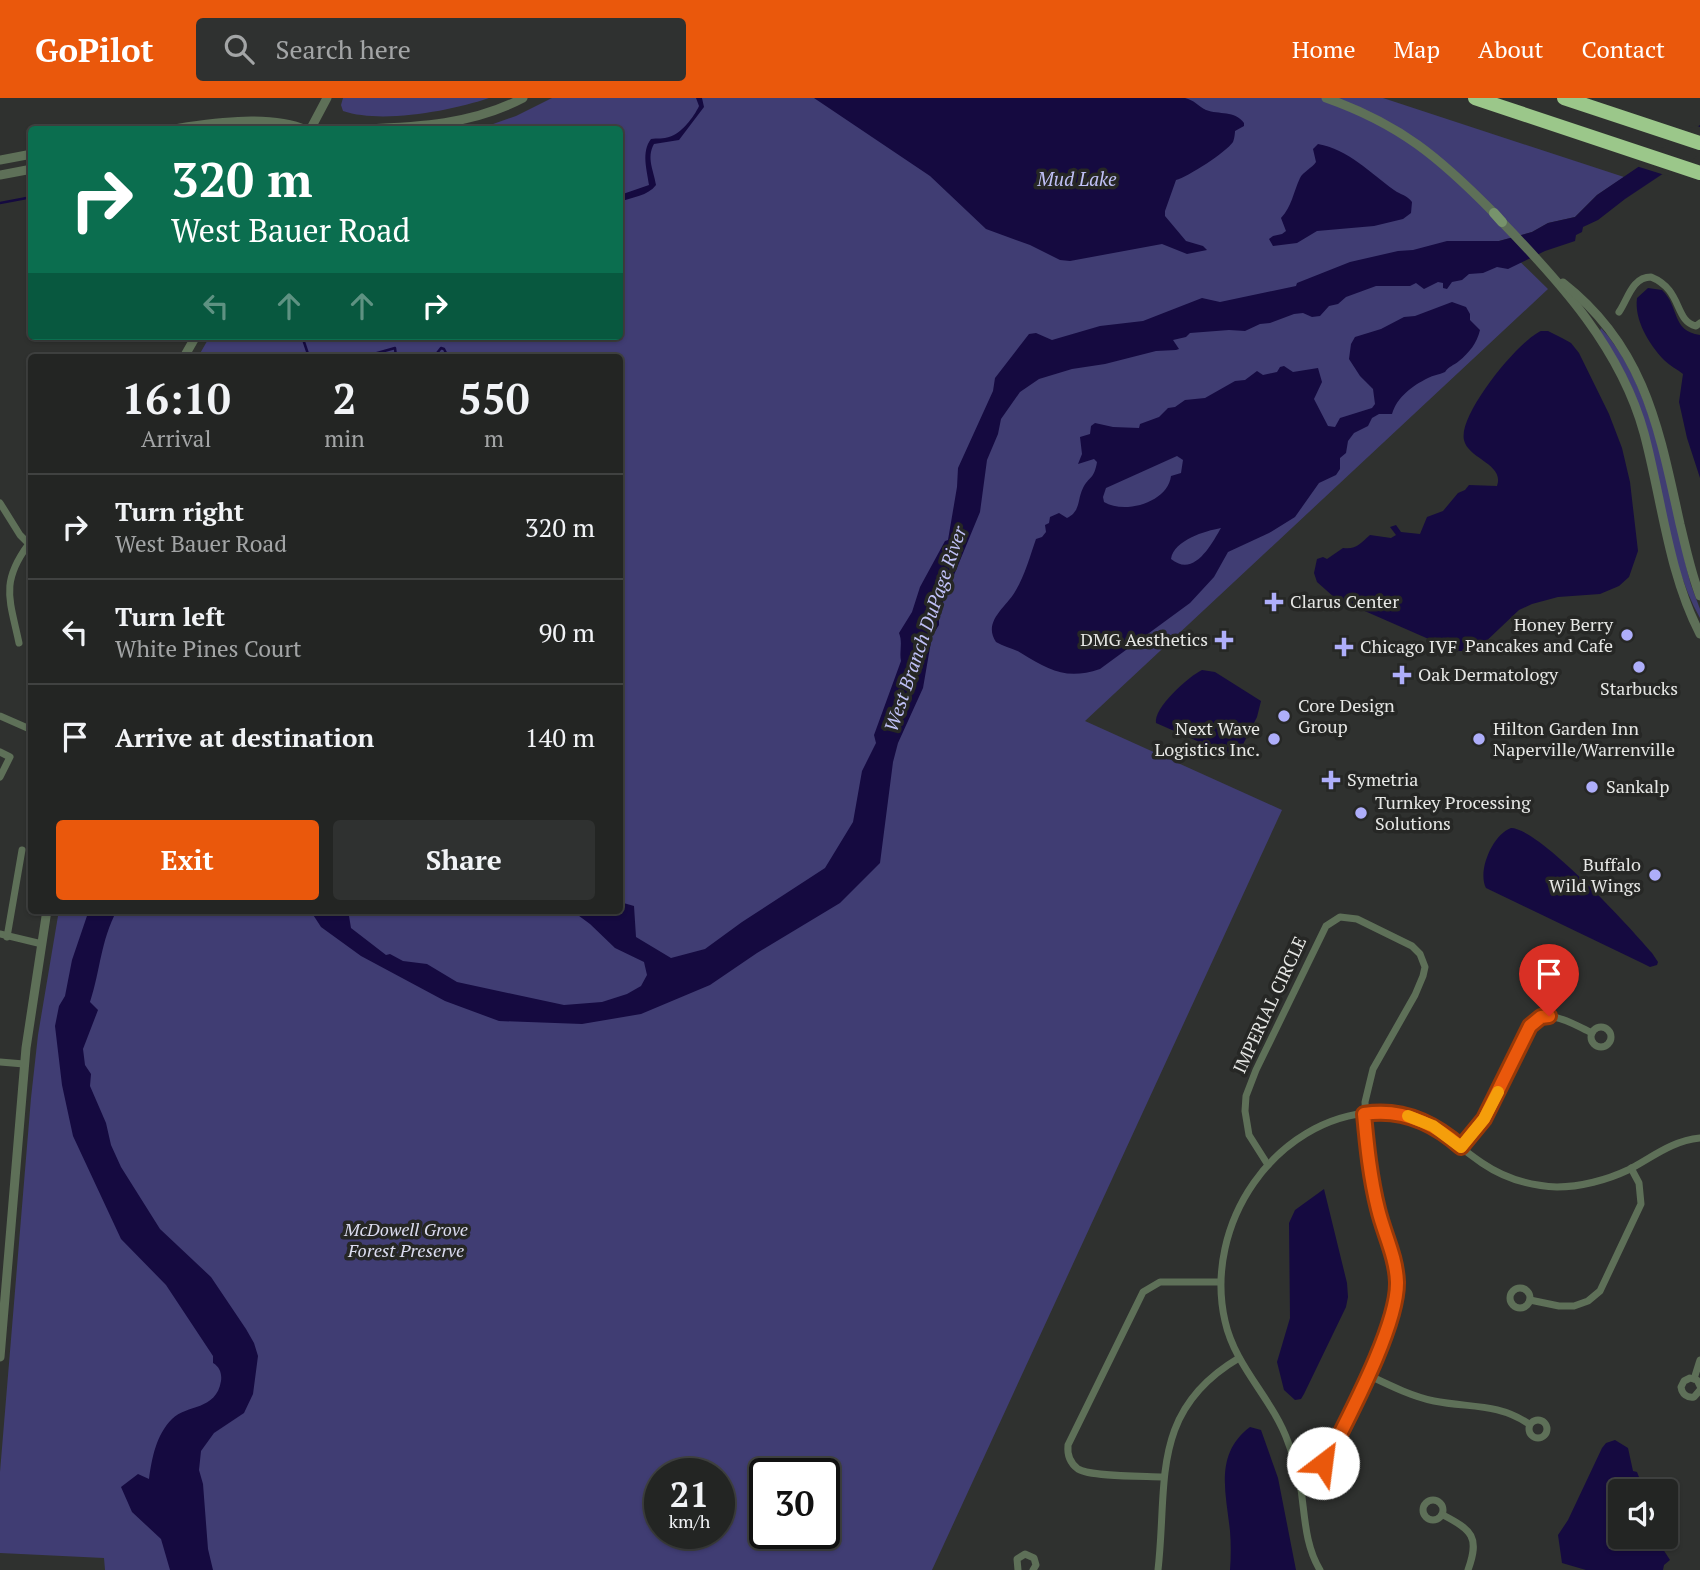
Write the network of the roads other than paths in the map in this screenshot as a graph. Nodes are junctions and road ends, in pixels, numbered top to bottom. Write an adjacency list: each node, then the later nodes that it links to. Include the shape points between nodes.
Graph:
1 (327, 98): 8 (street)
2 (523, 98): 9 (street, via 487,114)
3 (1326, 98): 16 (street, via 1413,140 1450,170)
4 (1475, 98): 14 (highway)
5 (1564, 98): 10 (highway)
6 (202, 126): 7 (street, via 289,122)
7 (298, 126)
8 (310, 126)
9 (435, 126)
10 (1700, 143)
11 (28, 155): 12 (street)
12 (0, 160)
13 (28, 170): 15 (street)
14 (1700, 173)
15 (0, 175)
16 (1554, 276): 22 (street, via 1590,307 1636,371 1658,428); 23 (street, via 1623,377 1644,432 1681,587)
17 (1619, 313): 18 (street, via 1633,288 1641,279 1651,277 1670,289 1690,325)
18 (1700, 323)
19 (0, 503): 20 (street)
20 (28, 544)
21 (28, 548): 24 (street, via 17,562 8,589)
22 (1700, 596)
23 (1700, 634)
24 (19, 643)
25 (0, 716): 26 (street)
26 (28, 728)
27 (0, 752): 28 (street, via 10,757)
28 (0, 777)
29 (22, 850): 31 (street)
30 (46, 914): 32 (street)
31 (3, 935): 32 (street)
32 (42, 944): 35 (street)
33 (1592, 1033): 38 (street, via 1560,1018 1536,1020 1484,1119)
34 (0, 1062): 35 (street)
35 (24, 1064): 43 (street)
36 (1364, 1114): 38 (street, via 1409,1116 1433,1126); 39 (street, via 1316,1129); 39 (street, IMPERIAL CIRCLE, via 1370,1077 1415,995 1425,967 1412,946 1357,919 1340,917 1320,936 1246,1096 1246,1122 1253,1144); 47 (street, via 1371,1182 1393,1254 1397,1284 1392,1316)
37 (1700, 1138): 40 (street, via 1674,1143)
38 (1461, 1147): 40 (street, via 1503,1175 1537,1185 1579,1185)
39 (1268, 1165): 41 (street, via 1237,1210)
40 (1631, 1168): 42 (street, via 1639,1183 1641,1204 1600,1291 1574,1306)
41 (1220, 1282): 45 (street, via 1225,1322); 52 (street, via 1160,1282 1143,1292 1068,1445 1068,1457 1084,1472)
42 (1530, 1300)
43 (2, 1314): 44 (street)
44 (0, 1357)
45 (1239, 1358): 51 (street, via 1276,1415); 52 (street, via 1206,1383 1184,1410 1170,1442)
46 (1700, 1360): 48 (street)
47 (1368, 1375): 50 (street, via 1433,1401 1502,1410); 51 (street, via 1329,1456 1319,1466)
48 (1694, 1379): 49 (street); 49 (street, via 1684,1381 1683,1393 1694,1397)
49 (1700, 1388)
50 (1530, 1424)
51 (1298, 1473): 57 (street, via 1308,1543)
52 (1163, 1477): 56 (street)
53 (1443, 1515): 58 (street, via 1470,1532 1475,1546)
54 (1018, 1570): 55 (street, via 1017,1559 1025,1554 1034,1558)
55 (1033, 1570)
56 (1158, 1570)
57 (1320, 1570)
58 (1468, 1570)

